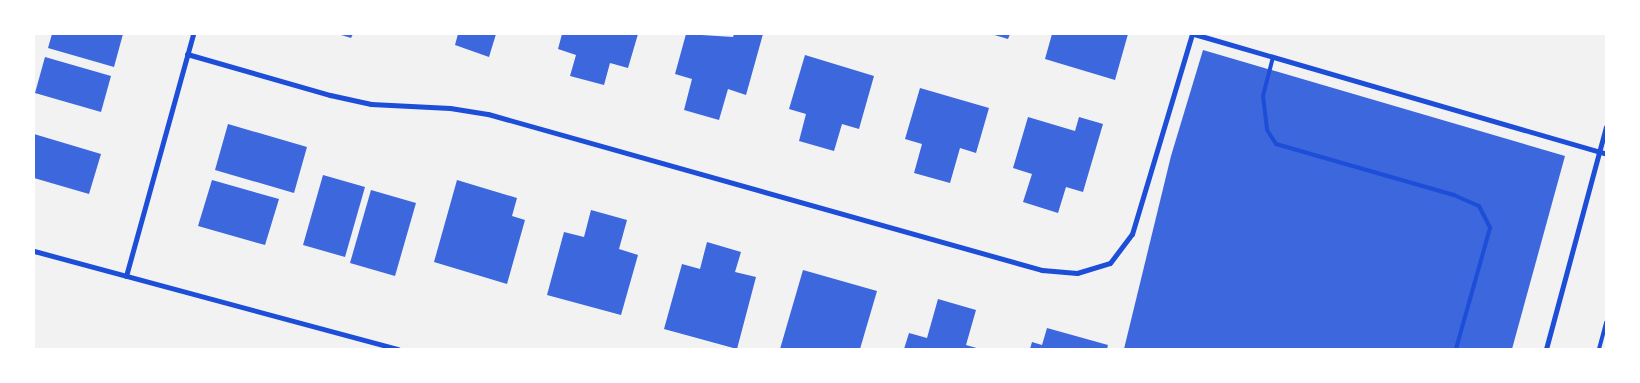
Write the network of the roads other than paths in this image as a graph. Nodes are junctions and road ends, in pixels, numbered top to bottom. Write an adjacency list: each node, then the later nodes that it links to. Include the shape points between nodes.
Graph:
1 (193, 34): 3 (street)
2 (1193, 34): 3 (street, via 1132,234 1110,263 1077,273 1042,270 488,114 450,108 371,104); 4 (street)
3 (187, 54): 9 (street)
4 (1273, 57): 6 (street); 12 (lane, via 1263,96 1267,130 1276,144 1454,195 1479,206 1490,228)
5 (1606, 127): 6 (street)
6 (1599, 152): 7 (street); 13 (street)
7 (1606, 154)
8 (34, 251): 9 (street)
9 (126, 276): 11 (street)
10 (1606, 322): 14 (lane)
11 (398, 349)
12 (1456, 349)
13 (1546, 349)
14 (1599, 349)

